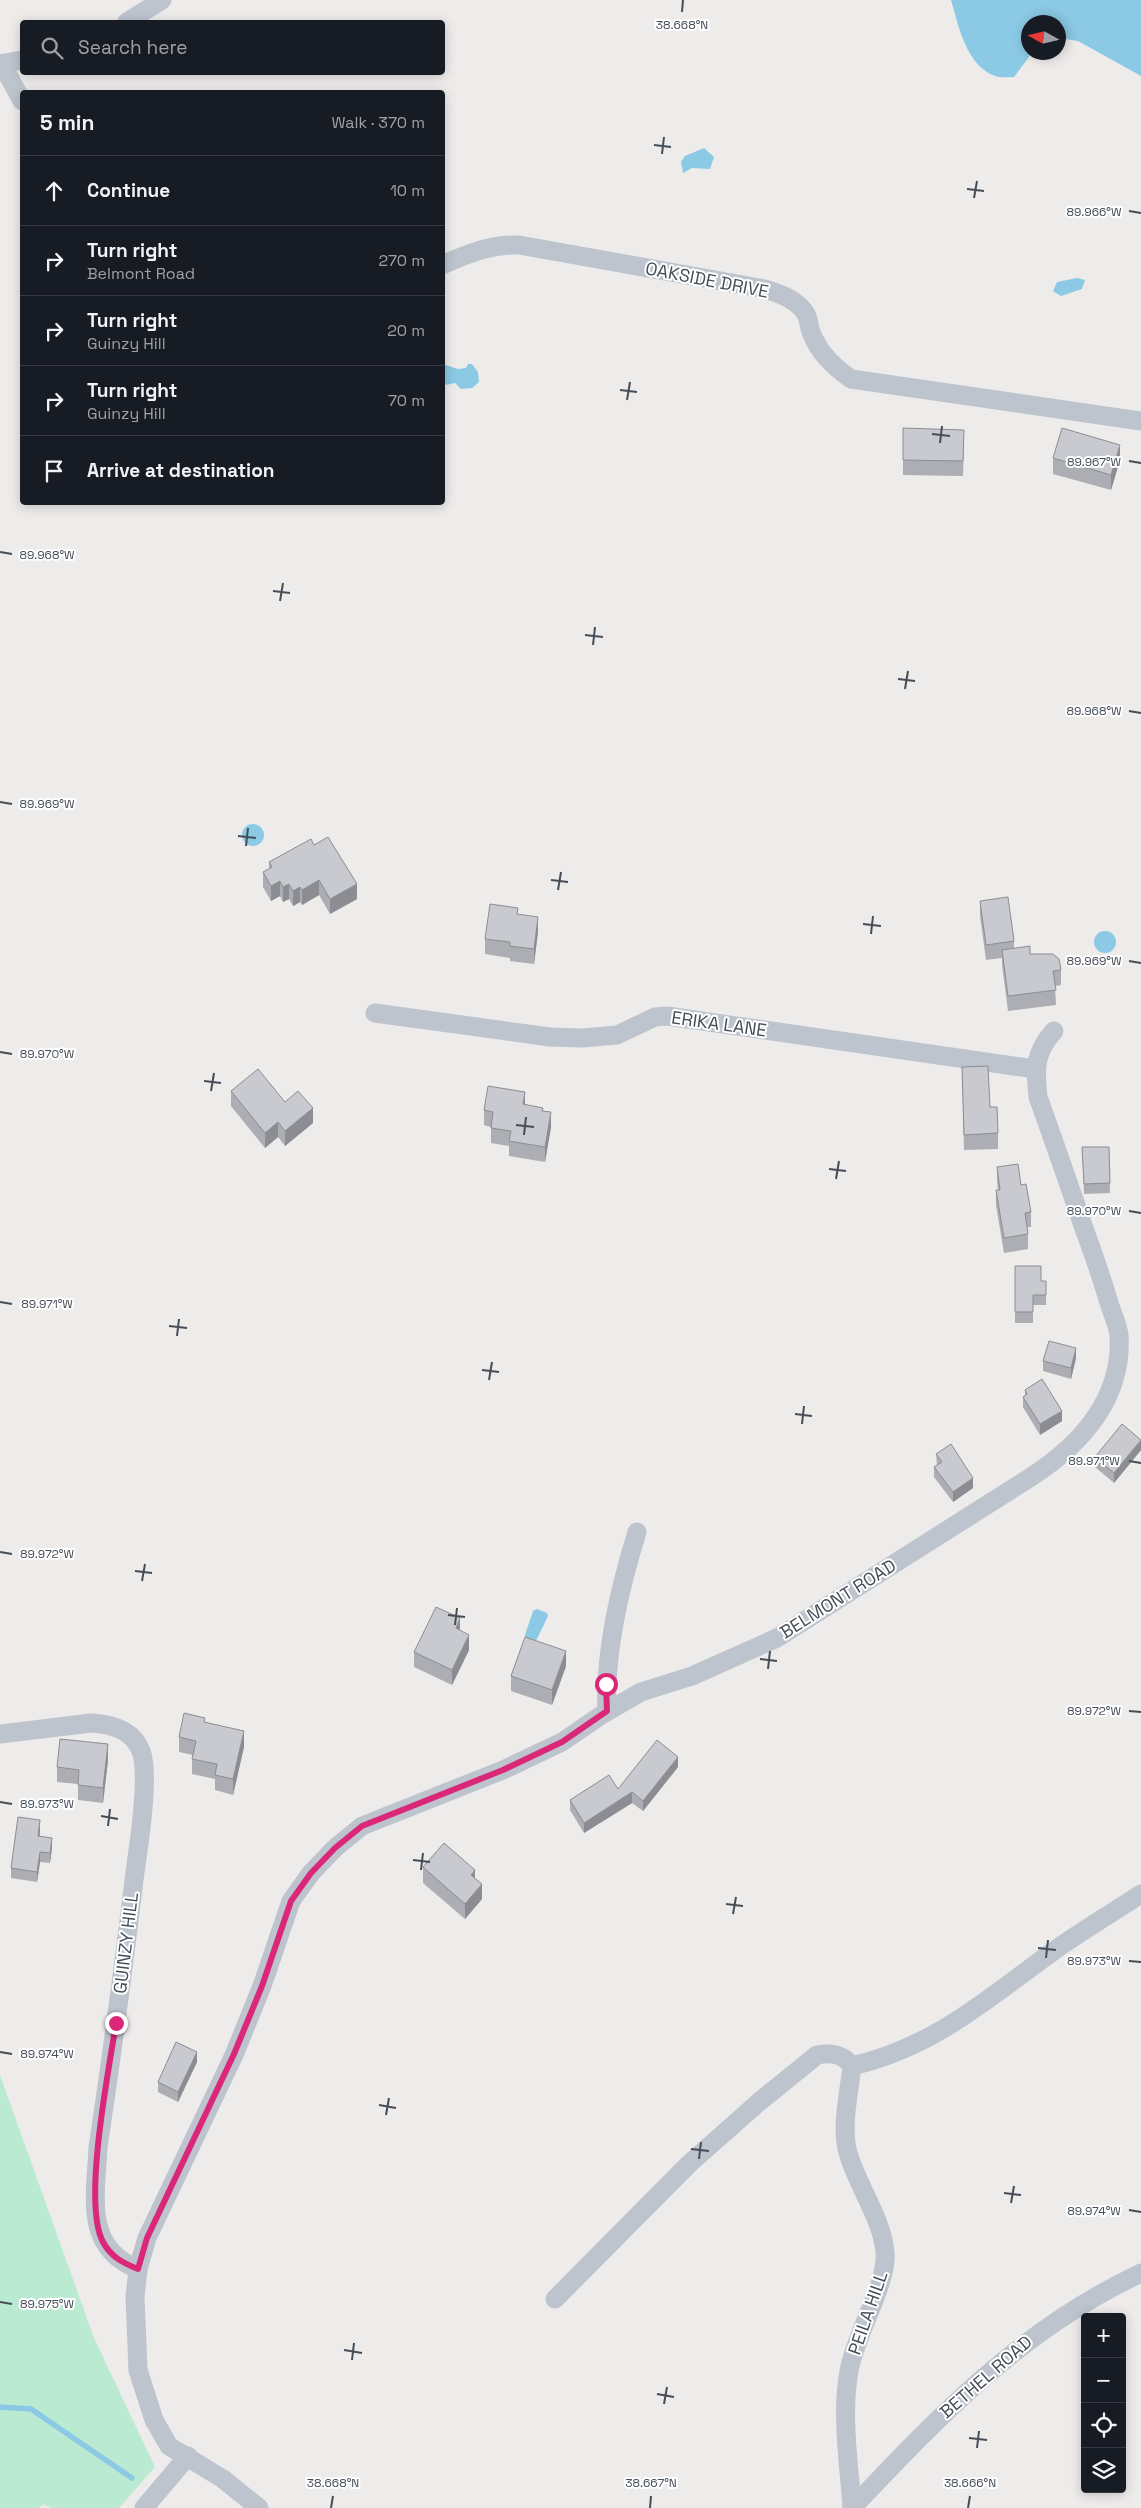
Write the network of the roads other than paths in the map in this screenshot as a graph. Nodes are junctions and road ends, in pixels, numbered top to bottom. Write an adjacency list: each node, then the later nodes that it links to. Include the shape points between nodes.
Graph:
1 (162, 0): 2 (street)
2 (130, 20)
3 (20, 60): 4 (street)
4 (1, 64): 5 (street)
5 (20, 97)
6 (445, 265): 7 (street, OAKSIDE DRIVE, via 480,249 519,245 765,289 784,296 800,308 807,316 822,353 851,379)
7 (1141, 421)
8 (375, 1013): 10 (street, ERIKA LANE, via 550,1037 582,1038 617,1035 654,1017 667,1016)
9 (1054, 1031): 10 (street, BELMONT ROAD, via 1046,1041)
10 (1036, 1069): 12 (street, BELMONT ROAD, via 1038,1097 1119,1334 1114,1378 1096,1419 1056,1461 777,1638 692,1676 641,1692)
11 (637, 1532): 12 (street, via 622,1583 606,1684)
12 (607, 1711): 16 (street, BELMONT ROAD, via 562,1742 503,1770 362,1826 311,1873 291,1901 234,2054 147,2238)
13 (0, 1734): 16 (street, GUINZY HILL, via 106,1723 132,1737 145,1764 137,1858 98,2147 96,2196 98,2230 103,2242 112,2255)
14 (1141, 1894): 15 (street, via 1056,1949 934,2036 901,2052)
15 (852, 2066): 18 (street, via 840,2055 818,2055 689,2164); 22 (street, PEILA HILL, via 846,2129 849,2156 882,2237 885,2253 883,2275 857,2340 849,2371 846,2403)
16 (138, 2269): 19 (street, BELMONT ROAD, via 136,2324 138,2370 143,2391 169,2446)
17 (1141, 2272): 22 (street, BETHEL ROAD, via 1070,2311 1027,2340 938,2418)
18 (555, 2299)
19 (188, 2456): 20 (street); 21 (street)
20 (144, 2508)
21 (259, 2508)
22 (852, 2508)

